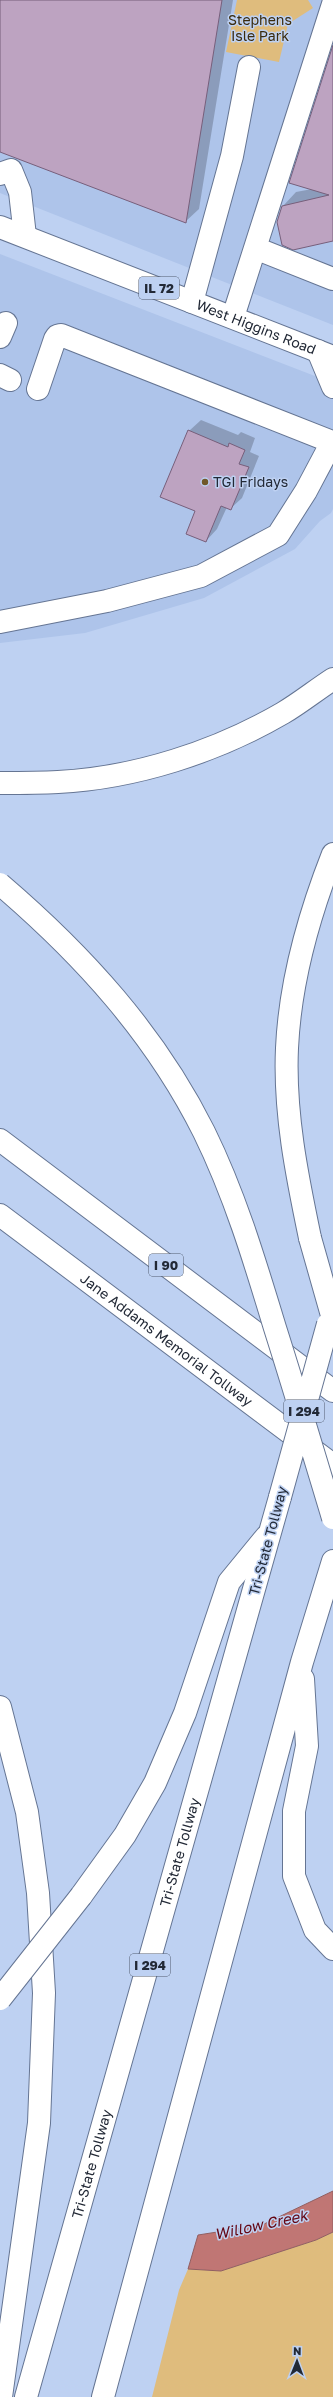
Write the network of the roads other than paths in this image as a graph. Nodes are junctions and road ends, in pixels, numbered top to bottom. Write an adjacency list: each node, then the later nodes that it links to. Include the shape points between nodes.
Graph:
1 (333, 4): 6 (main road)
2 (249, 67): 8 (main road, via 232,156)
3 (8, 167): 5 (main road, via 20,192)
4 (0, 227): 5 (main road, West Higgins Road / IL 72)
5 (25, 236): 8 (main road, West Higgins Road / IL 72)
6 (255, 248): 7 (main road); 9 (main road)
7 (333, 280)
8 (192, 302): 9 (main road, West Higgins Road / IL 72)
9 (233, 317): 10 (main road, West Higgins Road / IL 72)
10 (325, 354): 11 (main road)
11 (333, 387)
12 (38, 389): 13 (main road, via 55,339 61,335)
13 (333, 442): 14 (main road, via 278,535 202,576 108,601)
14 (0, 622)
15 (333, 679): 16 (main road, via 283,713 226,741 172,762 110,776 59,782)
16 (0, 783)
17 (333, 854): 21 (main road, bridge, via 306,935 295,986 287,1048 290,1120 296,1172 310,1238)
18 (0, 884): 24 (main road, bridge, via 79,956 133,1019 173,1078 203,1132 230,1192 247,1239)
19 (0, 1140): 22 (main road, I 90)
20 (0, 1215): 23 (main road, Jane Addams Memorial Tollway)
21 (332, 1317): 25 (main road, Tri-State Tollway / I 294, bridge)
22 (333, 1391)
23 (333, 1465)
24 (333, 1518)
25 (271, 1532): 30 (main road, bridge, via 229,1582 185,1713 155,1783 125,1835); 32 (main road, Tri-State Tollway / I 294)
26 (333, 1561): 27 (main road)
27 (302, 1662): 29 (main road, via 307,1746 294,1811 294,1876 315,1930); 33 (main road)
28 (0, 1707): 31 (main road, via 27,1812 38,1893 44,1993 39,2123)
29 (333, 1949)
30 (0, 1999)
31 (1, 2397)
32 (26, 2397)
33 (103, 2397)

